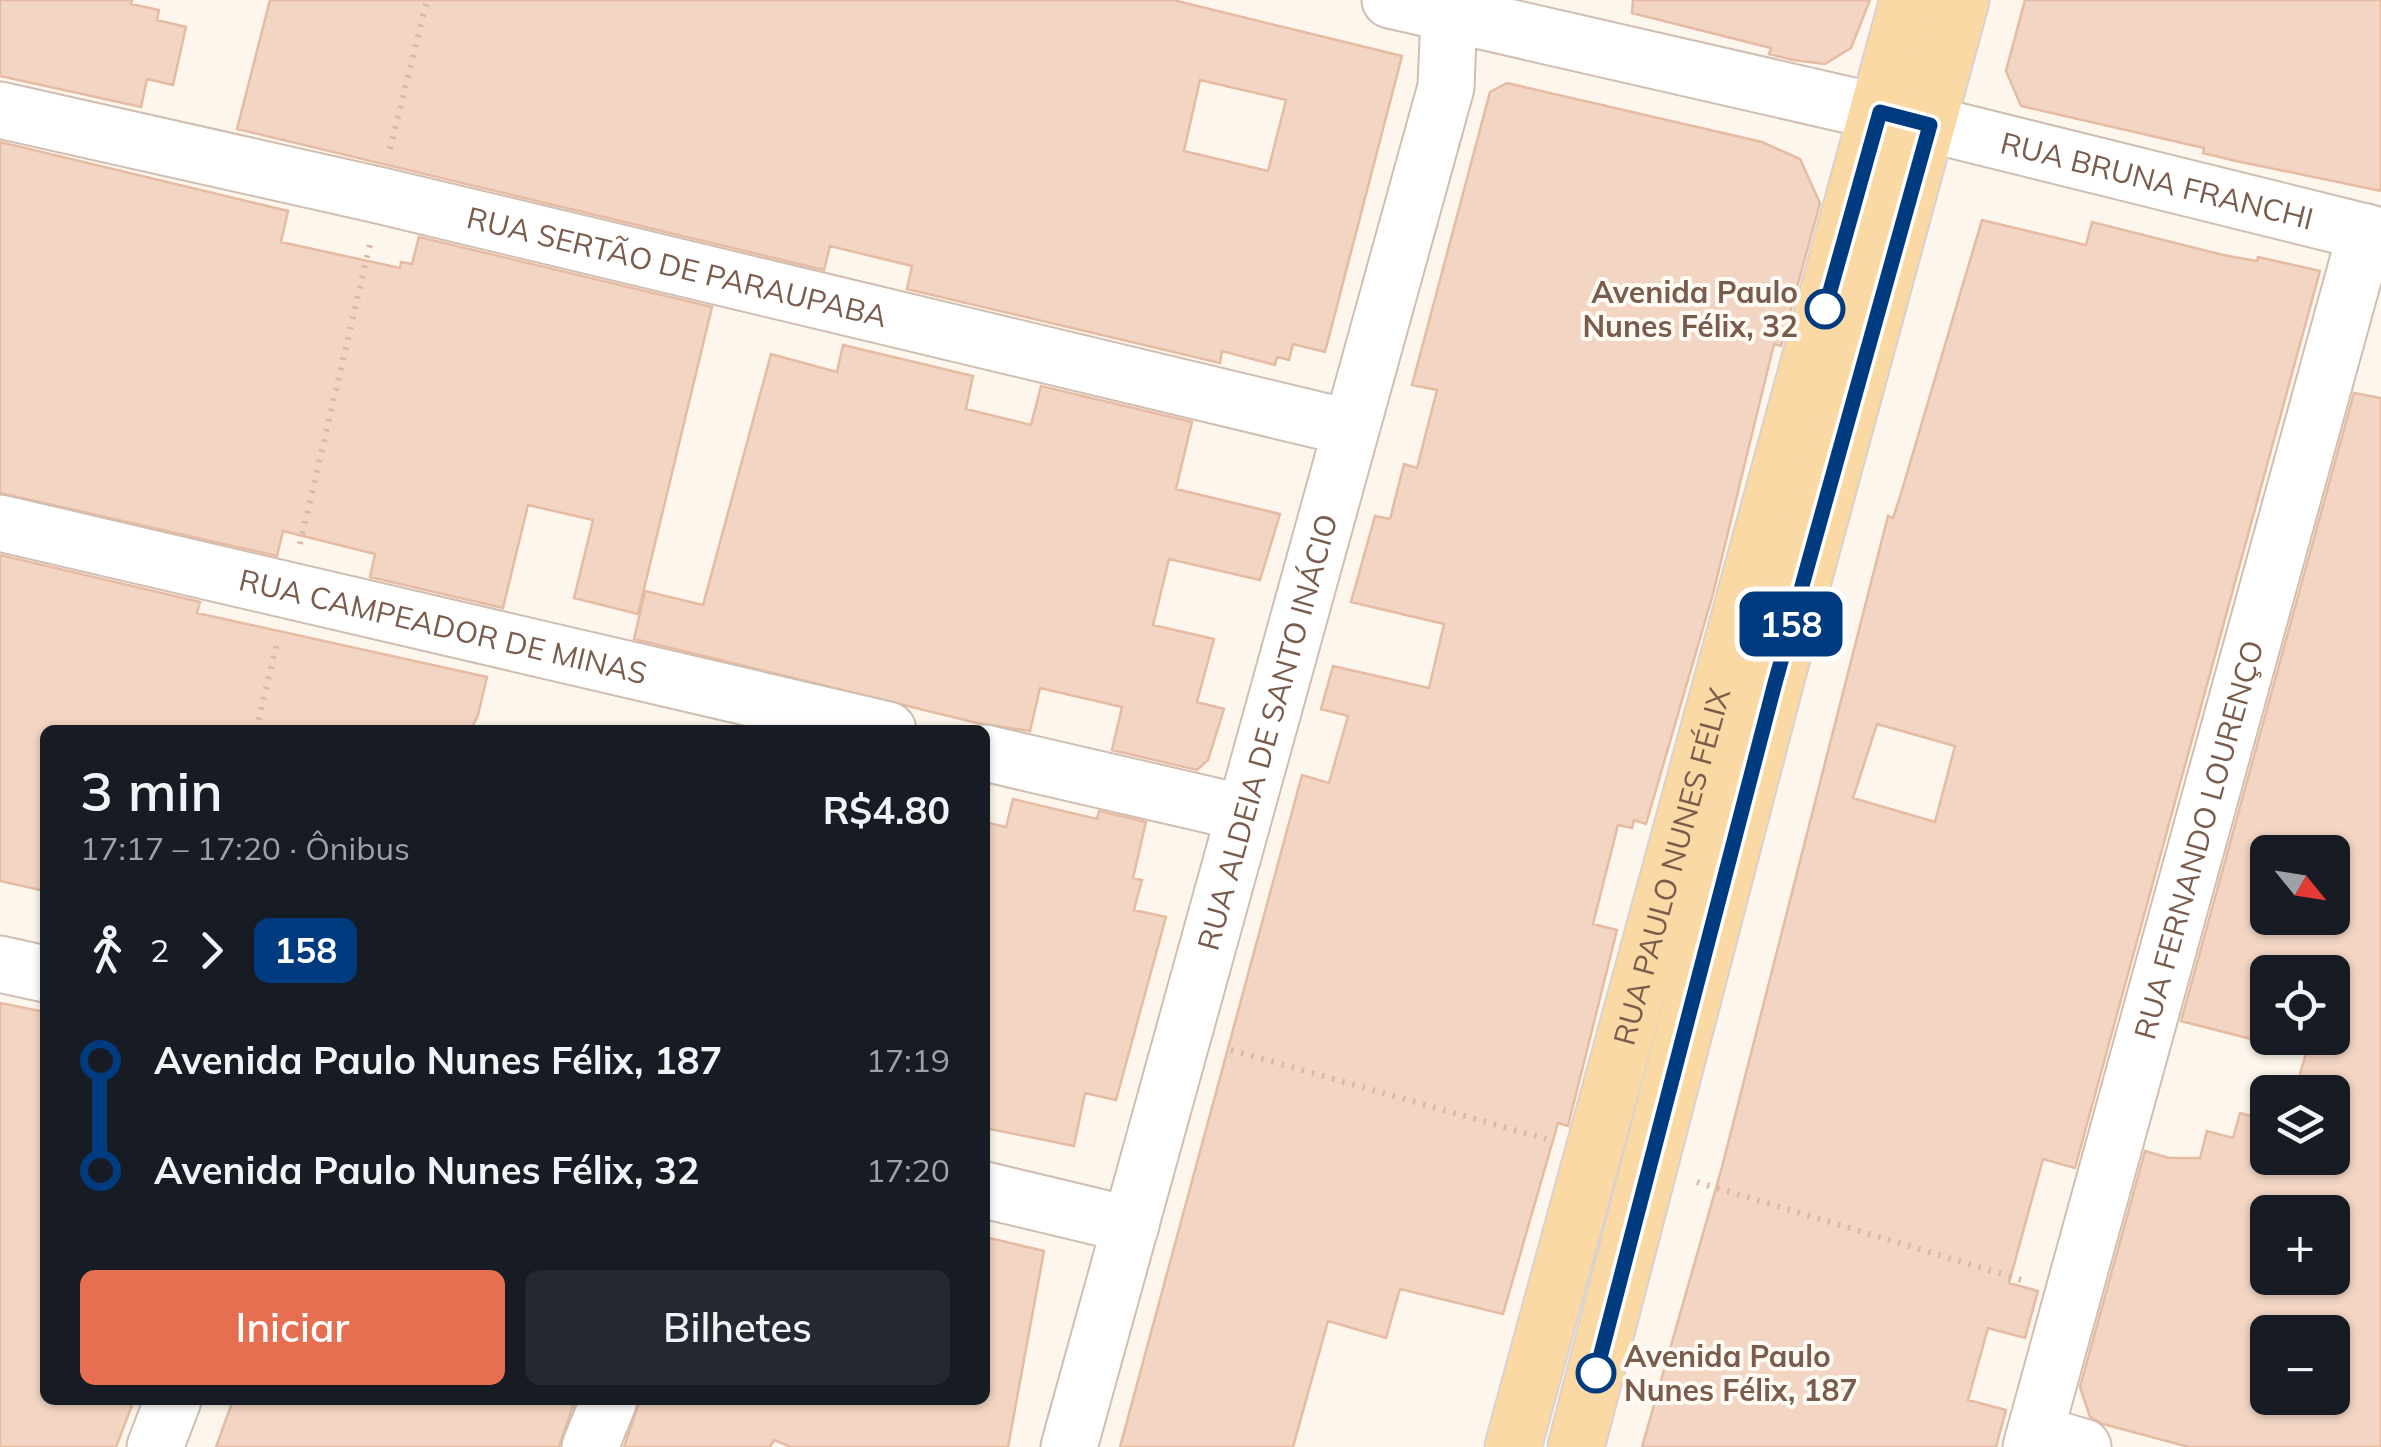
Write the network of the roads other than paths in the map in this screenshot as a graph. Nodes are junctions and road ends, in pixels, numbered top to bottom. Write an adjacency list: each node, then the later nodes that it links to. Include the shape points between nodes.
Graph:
1 (1390, 0): 4 (street, RUA BRUNA FRANCHI)
2 (1908, 0): 6 (main road)
3 (1962, 0): 6 (main road)
4 (1449, 14): 6 (street, RUA BRUNA FRANCHI); 8 (street, RUA ALDEIA DE SANTO INÁCIO, via 1446,87)
5 (0, 110): 8 (street, RUA SERTÃO DE PARAUPABA)
6 (1905, 119): 7 (street, RUA BRUNA FRANCHI); 23 (main road, RUA PAULO NUNES FÉLIX, via 1593,1152); 24 (main road, RUA PAULO NUNES FÉLIX, via 1775,683)
7 (2373, 234): 19 (street, RUA FERNANDO LOURENÇO, via 2074,1295)
8 (1352, 428): 12 (street, RUA ALDEIA DE SANTO INÁCIO)
9 (0, 523): 10 (street, RUA CAMPEADOR DE MINAS)
10 (867, 725)
11 (990, 754): 12 (street)
12 (1244, 814): 16 (street, RUA ALDEIA DE SANTO INÁCIO)
13 (0, 964): 14 (street)
14 (40, 973)
15 (990, 1191): 16 (street)
16 (1131, 1225): 22 (street, RUA ALDEIA DE SANTO INÁCIO)
17 (170, 1405): 20 (street)
18 (606, 1405): 21 (street)
19 (2049, 1442)
20 (155, 1447)
21 (590, 1447)
22 (1070, 1447)
23 (1512, 1447)
24 (1576, 1447)

